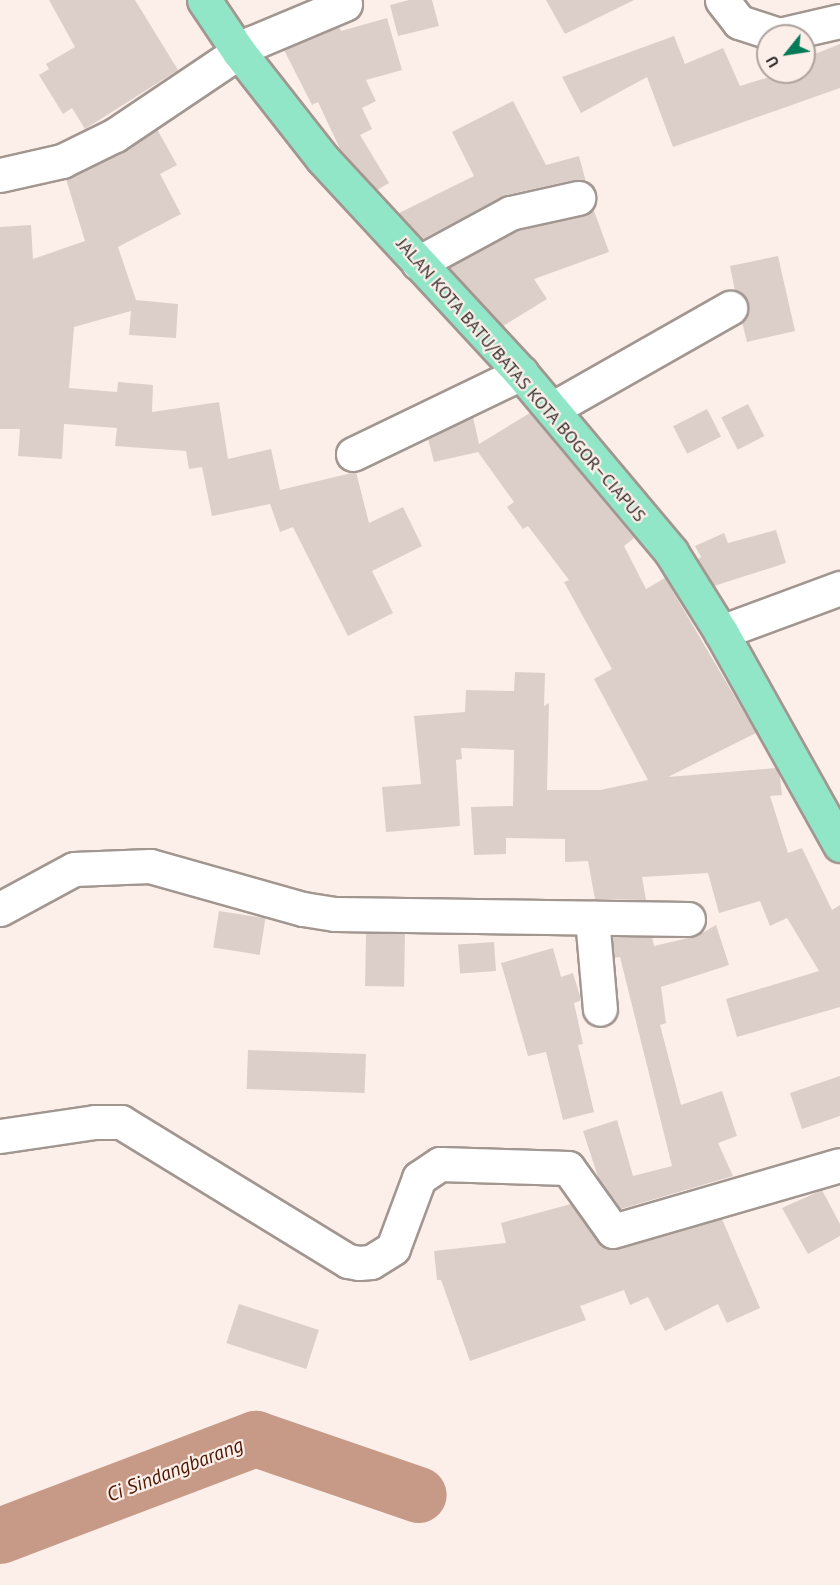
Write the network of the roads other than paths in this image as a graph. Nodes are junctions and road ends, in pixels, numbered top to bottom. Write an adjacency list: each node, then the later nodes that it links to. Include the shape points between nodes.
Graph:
1 (204, 0): 5 (main road, JALAN KOTA BATU/BATAS KOTA BOGOR–CIAPUS)
2 (722, 0): 4 (street, via 739,22 779,35)
3 (345, 4): 5 (street)
4 (840, 21)
5 (239, 52): 6 (street, via 114,135 62,161); 8 (main road, JALAN KOTA BATU/BATAS KOTA BOGOR–CIAPUS, via 322,158)
6 (0, 175)
7 (578, 198): 8 (street, via 510,213)
8 (418, 262): 10 (main road, JALAN KOTA BATU/BATAS KOTA BOGOR–CIAPUS)
9 (730, 308): 11 (street)
10 (520, 373): 11 (main road, JALAN KOTA BATU/BATAS KOTA BOGOR–CIAPUS); 12 (street)
11 (552, 409): 14 (main road, JALAN KOTA BATU/BATAS KOTA BOGOR–CIAPUS, via 671,552)
12 (353, 454)
13 (840, 588): 14 (street)
14 (721, 632): 15 (main road, JALAN KOTA BATU/BATAS KOTA BOGOR–CIAPUS)
15 (840, 845)
16 (0, 909): 17 (street, via 74,869 150,866 303,909 335,914)
17 (592, 918): 18 (street); 19 (street)
18 (688, 919)
19 (600, 1009)
20 (0, 1136): 21 (street, via 121,1122 348,1261 359,1263 372,1262 393,1248 419,1178 440,1164 568,1168 613,1231)
21 (840, 1165)

